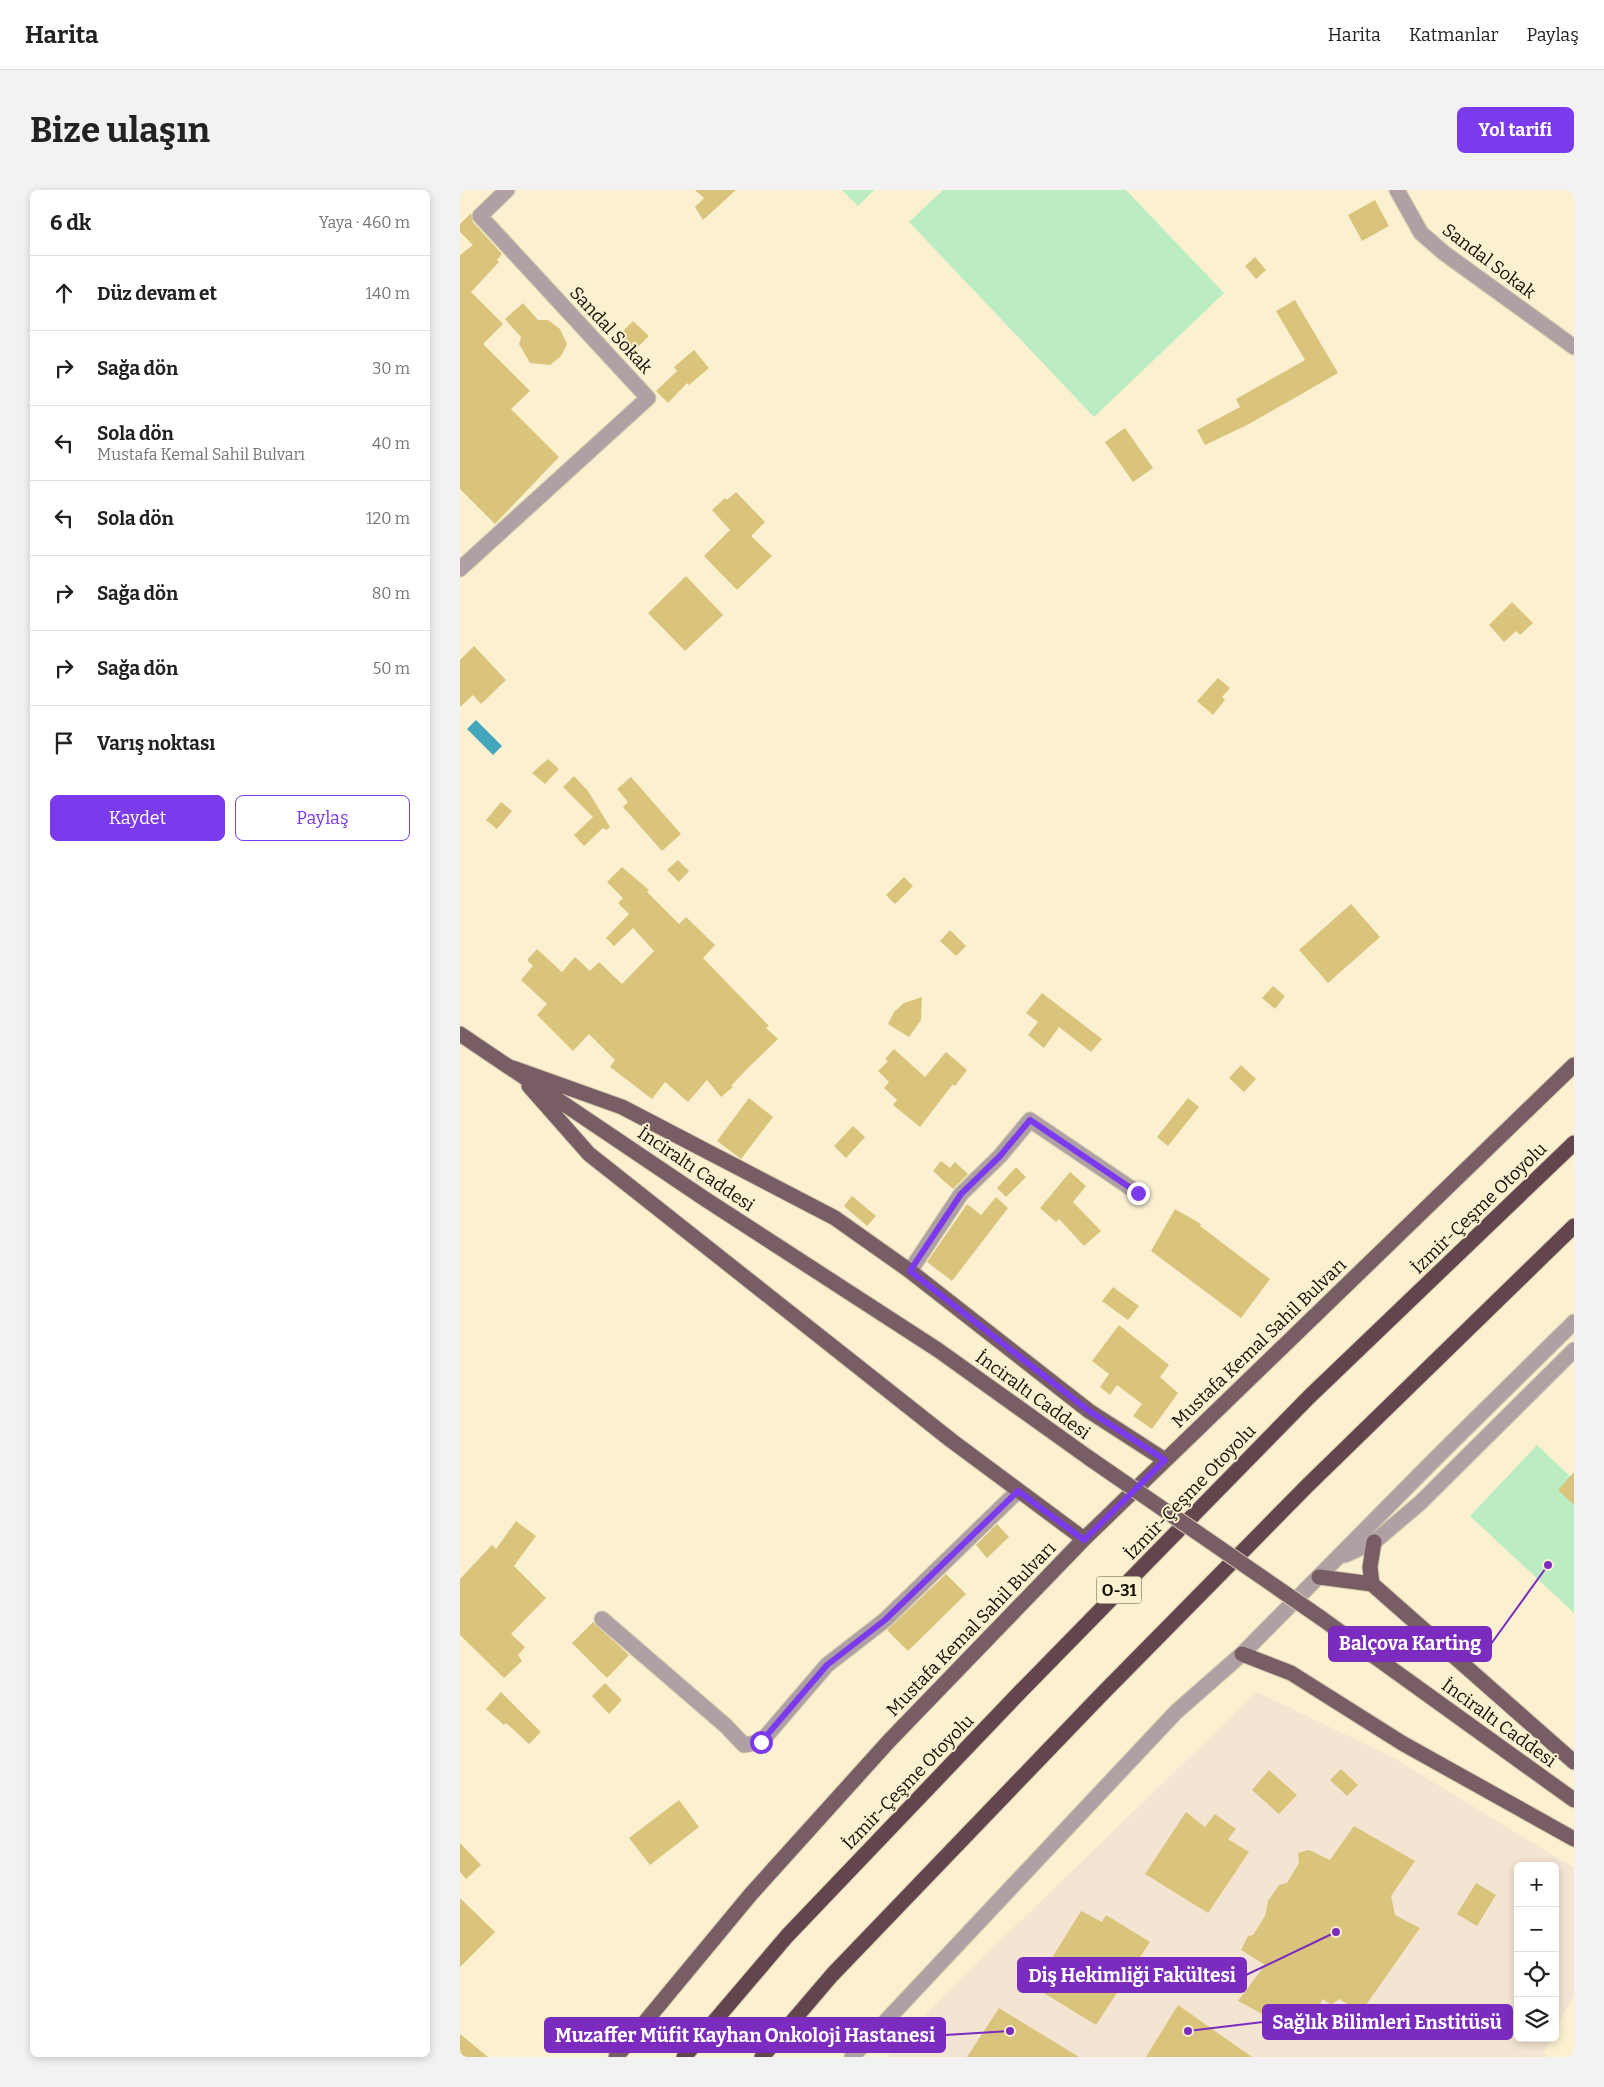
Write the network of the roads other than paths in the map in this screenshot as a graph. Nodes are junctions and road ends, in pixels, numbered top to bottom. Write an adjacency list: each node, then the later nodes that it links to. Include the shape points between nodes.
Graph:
1 (507, 190): 4 (street, Sandal Sokak, via 480,216 648,398)
2 (1397, 190): 3 (street, Sandal Sokak, via 1421,233)
3 (1574, 347)
4 (460, 569)
5 (460, 1034): 7 (main road, İnciraltı Caddesi)
6 (1574, 1065): 14 (main road, Mustafa Kemal Sahil Bulvarı)
7 (513, 1068): 11 (main road, via 622,1107 835,1218); 15 (main road, via 588,1154); 24 (main road, İnciraltı Caddesi, bridge, via 705,1199 938,1350)
8 (1574, 1143): 27 (highway, İzmir-Çeşme Otoyolu / O-31, via 1309,1396 1021,1691 787,1936)
9 (1138, 1193): 11 (street, via 1030,1120 1000,1156 961,1194)
10 (1574, 1226): 28 (highway, via 1308,1484 1101,1695 832,1975)
11 (910, 1271): 14 (main road, via 1089,1411)
12 (1574, 1322): 18 (street)
13 (1574, 1350): 17 (street, via 1420,1503)
14 (1165, 1460): 16 (main road, Mustafa Kemal Sahil Bulvarı)
15 (1018, 1491): 16 (main road); 21 (street, via 885,1620 827,1665 761,1742 744,1746 726,1726)
16 (1084, 1540): 26 (main road, Mustafa Kemal Sahil Bulvarı, via 882,1749 751,1894)
17 (1374, 1542): 18 (street); 20 (main road, via 1370,1567)
18 (1335, 1560): 19 (street)
19 (1319, 1577): 20 (main road); 22 (street)
20 (1372, 1584): 23 (main road)
21 (602, 1619)
22 (1242, 1654): 25 (main road, via 1291,1673 1402,1743); 29 (street, via 1176,1712)
23 (1574, 1762)
24 (1574, 1800)
25 (1574, 1838)
26 (616, 2057)
27 (684, 2057)
28 (762, 2057)
29 (852, 2057)

